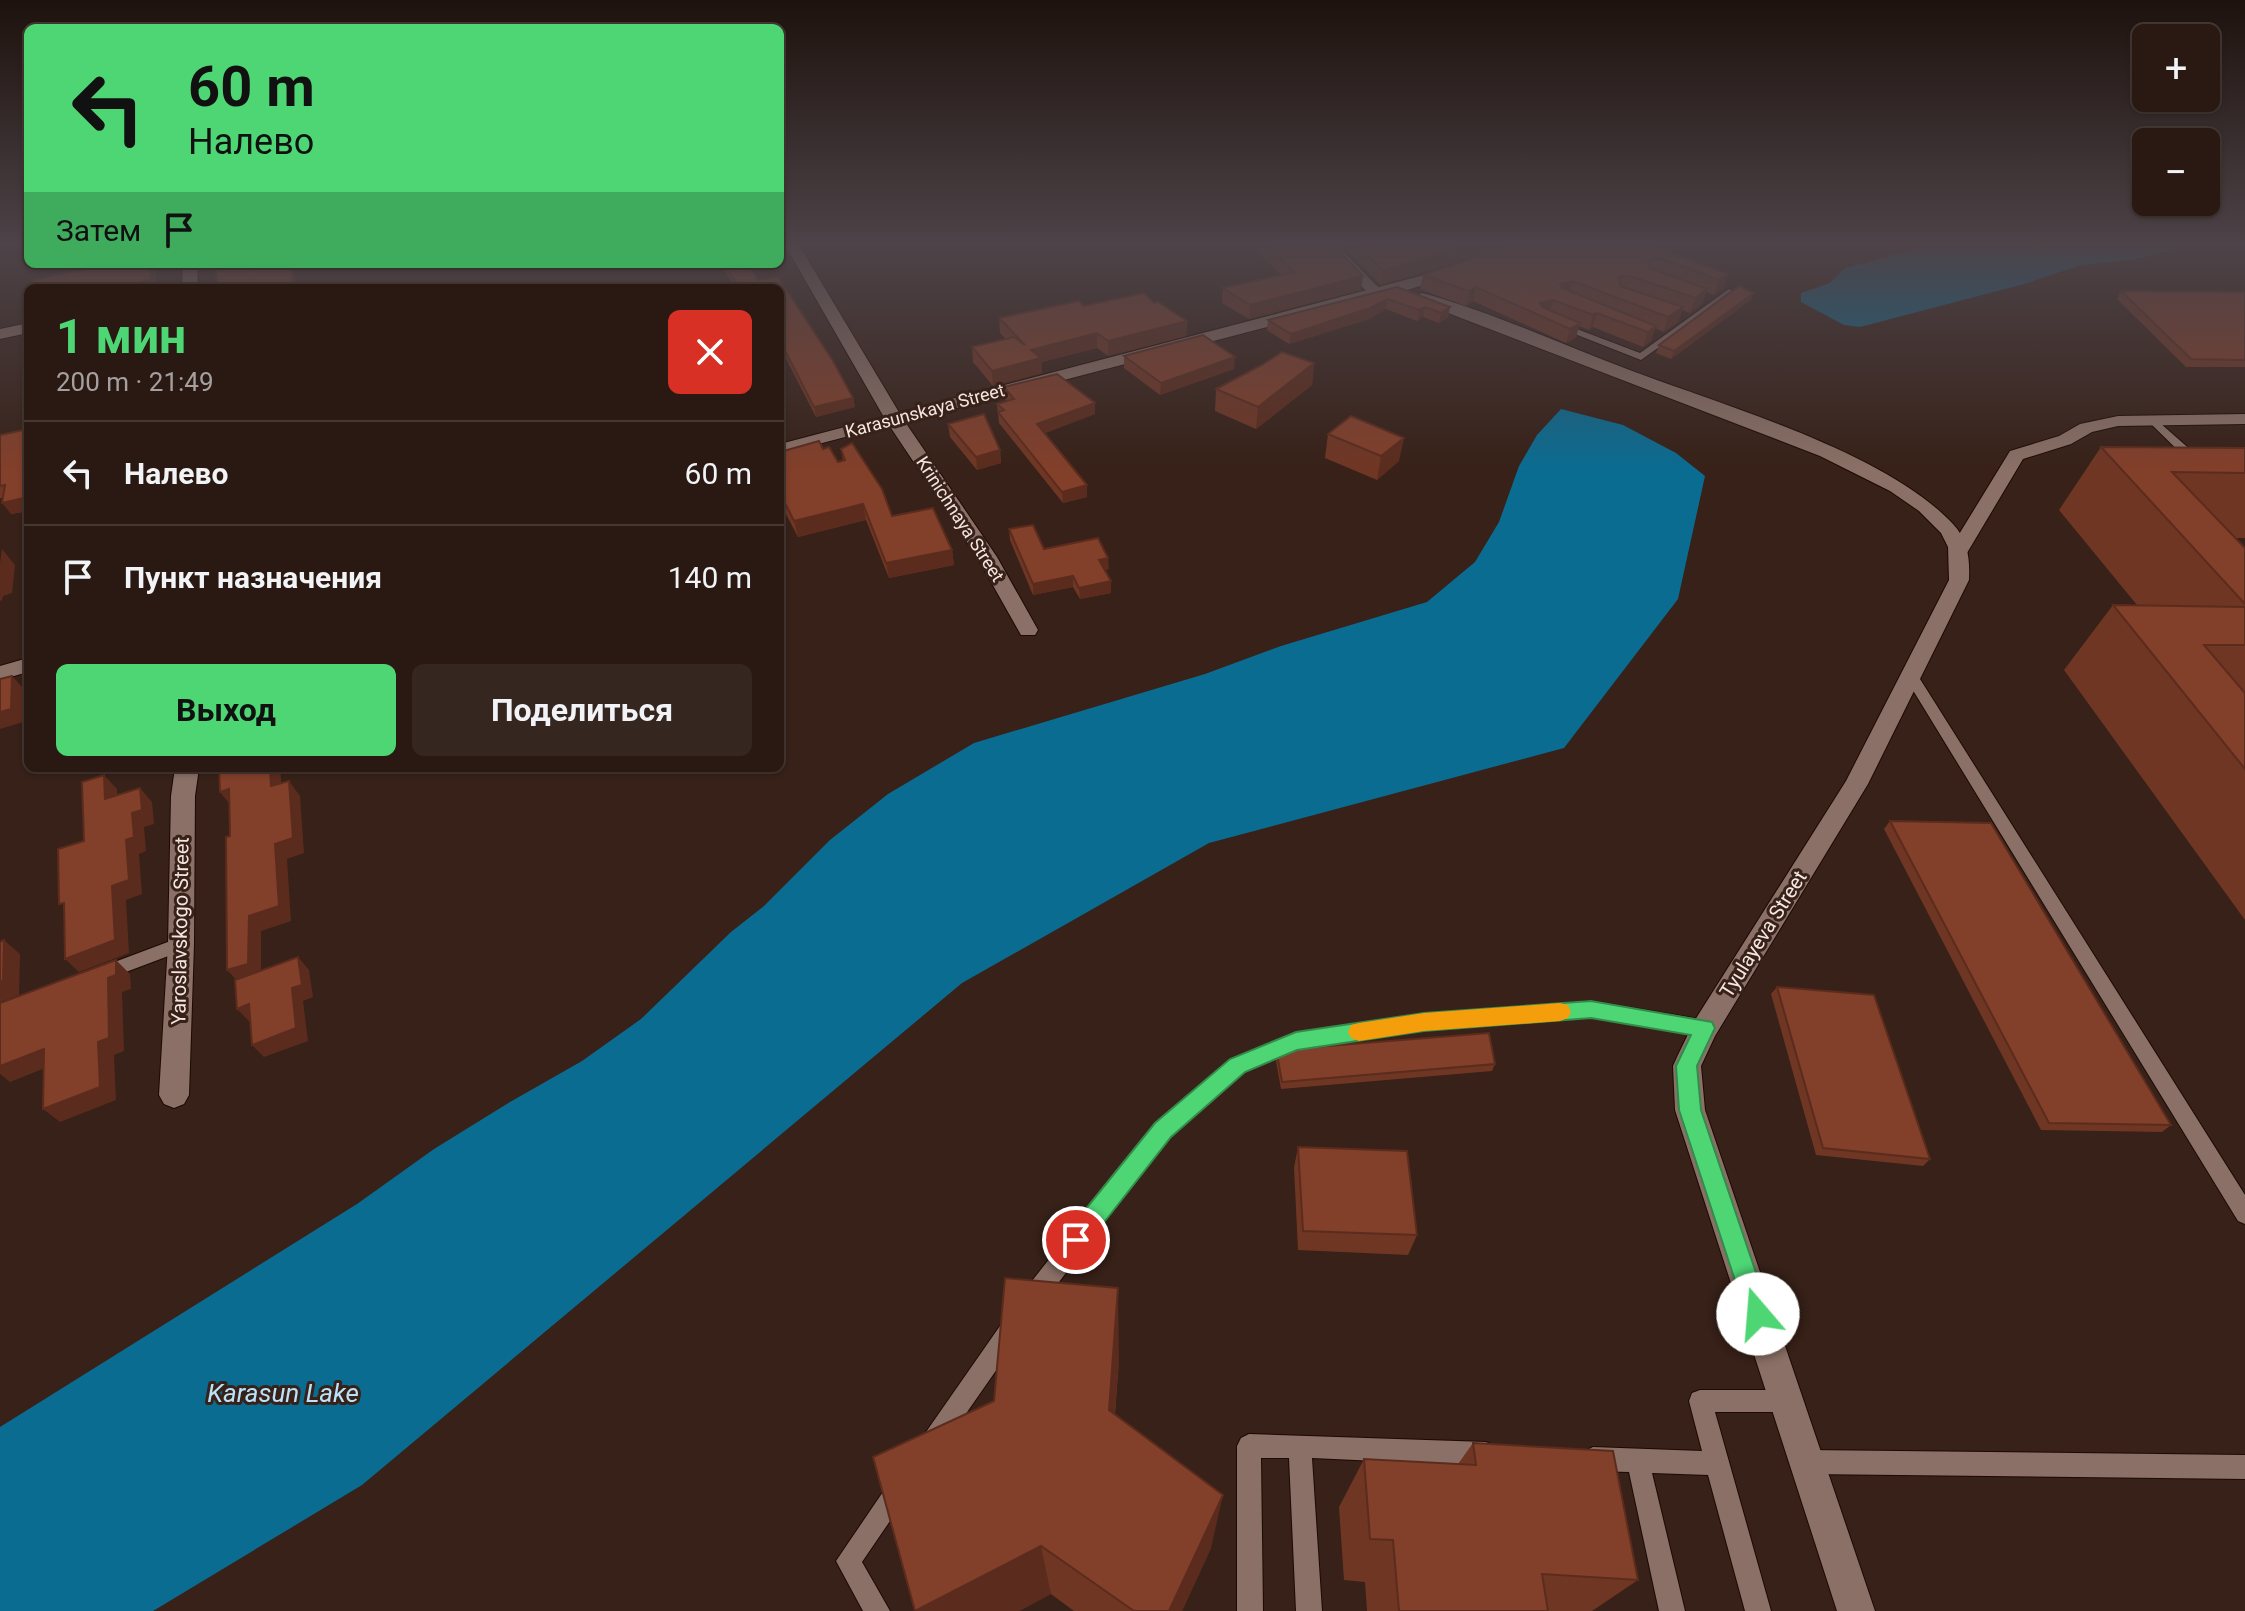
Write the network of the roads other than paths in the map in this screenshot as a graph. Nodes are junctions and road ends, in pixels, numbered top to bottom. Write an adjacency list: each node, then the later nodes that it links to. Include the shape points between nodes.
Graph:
1 (836, 320): 12 (street, Krinichnaya Street)
2 (1268, 320): 12 (street, Karasunskaya Street)
3 (1481, 320): 11 (street)
4 (1547, 320): 10 (lane)
5 (1692, 320): 9 (lane)
6 (24, 329): 7 (street)
7 (0, 334)
8 (1652, 334): 9 (lane)
9 (1665, 339): 10 (lane, via 1641,357)
10 (1623, 351): 11 (lane)
11 (1602, 365): 17 (street, via 1821,450 1882,480 1926,509)
12 (894, 419): 15 (street, Karasunskaya Street); 18 (street, Krinichnaya Street, via 987,557)
13 (2152, 419): 14 (street); 16 (lane); 17 (street, via 2086,428 2016,455)
14 (2245, 419)
15 (784, 448)
16 (2204, 468)
17 (1960, 549): 21 (street, Tyulayeva Street, via 1959,580)
18 (1028, 630)
19 (24, 666): 20 (street)
20 (0, 673)
21 (1910, 674): 25 (street, Tyulayeva Street, via 1856,784); 27 (lane)
22 (186, 772): 23 (street, Yaroslavskogo Street)
23 (181, 944): 24 (lane); 26 (street, Yaroslavskogo Street)
24 (84, 981)
25 (1705, 1028): 28 (street, Tyulayeva Street, via 1687,1066 1690,1110); 36 (lane, via 1591,1009 1424,1022 1296,1041 1237,1065 1163,1130 1059,1261 848,1561)
26 (174, 1095)
27 (2245, 1214)
28 (1787, 1401): 33 (street, Tyulayeva Street); 34 (lane, via 1700,1401)
29 (1300, 1446): 30 (lane); 37 (lane, via 1249,1446); 38 (lane)
30 (1513, 1455)
31 (1576, 1458): 32 (lane)
32 (1638, 1461): 34 (lane); 39 (lane)
33 (1807, 1462): 35 (lane); 41 (street, Tyulayeva Street)
34 (1717, 1463): 40 (lane)
35 (2245, 1467)
36 (877, 1611)
37 (1250, 1611)
38 (1309, 1611)
39 (1672, 1611)
40 (1758, 1611)
41 (1856, 1611)

